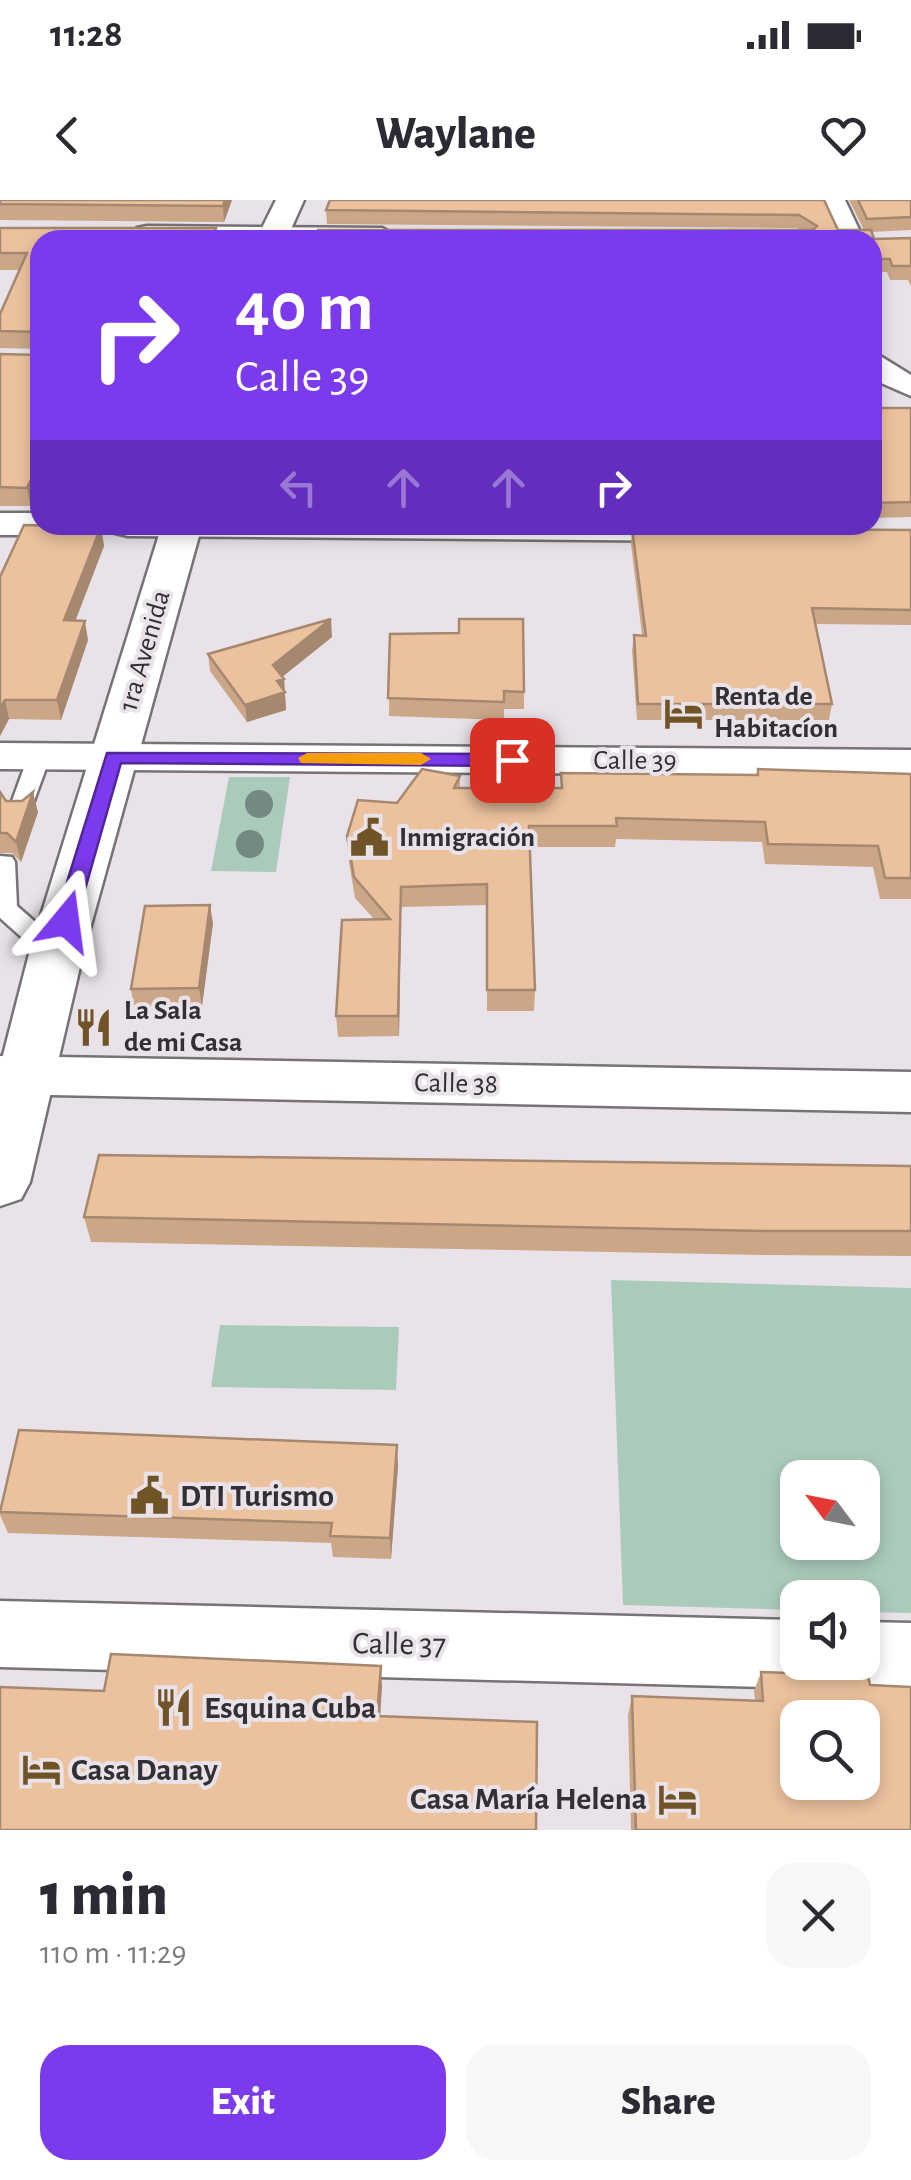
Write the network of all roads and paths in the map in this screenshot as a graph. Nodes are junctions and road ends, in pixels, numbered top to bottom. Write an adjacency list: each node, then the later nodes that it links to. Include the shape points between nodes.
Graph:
1 (290, 200): 3 (main road)
2 (832, 200): 4 (street)
3 (276, 230)
4 (846, 230)
5 (882, 366): 6 (street)
6 (911, 368)
7 (882, 370): 8 (street)
8 (911, 388)
9 (0, 524): 10 (street)
10 (30, 524)
11 (179, 535): 13 (main road, 1ra Avenida)
12 (19, 757): 13 (street, Calle 39); 15 (lane)
13 (114, 757): 14 (street, Calle 39); 17 (main road, 1ra Avenida)
14 (911, 763)
15 (20, 812)
16 (4, 862): 17 (lane, via 5,909)
17 (56, 954): 18 (main road, 1ra Avenida)
18 (12, 1075): 19 (street, Calle 38); 20 (main road, 1ra Avenida)
19 (911, 1092)
20 (0, 1182)
21 (0, 1634): 22 (street, Calle 37)
22 (780, 1654)
23 (880, 1656): 24 (street)
24 (911, 1657)

